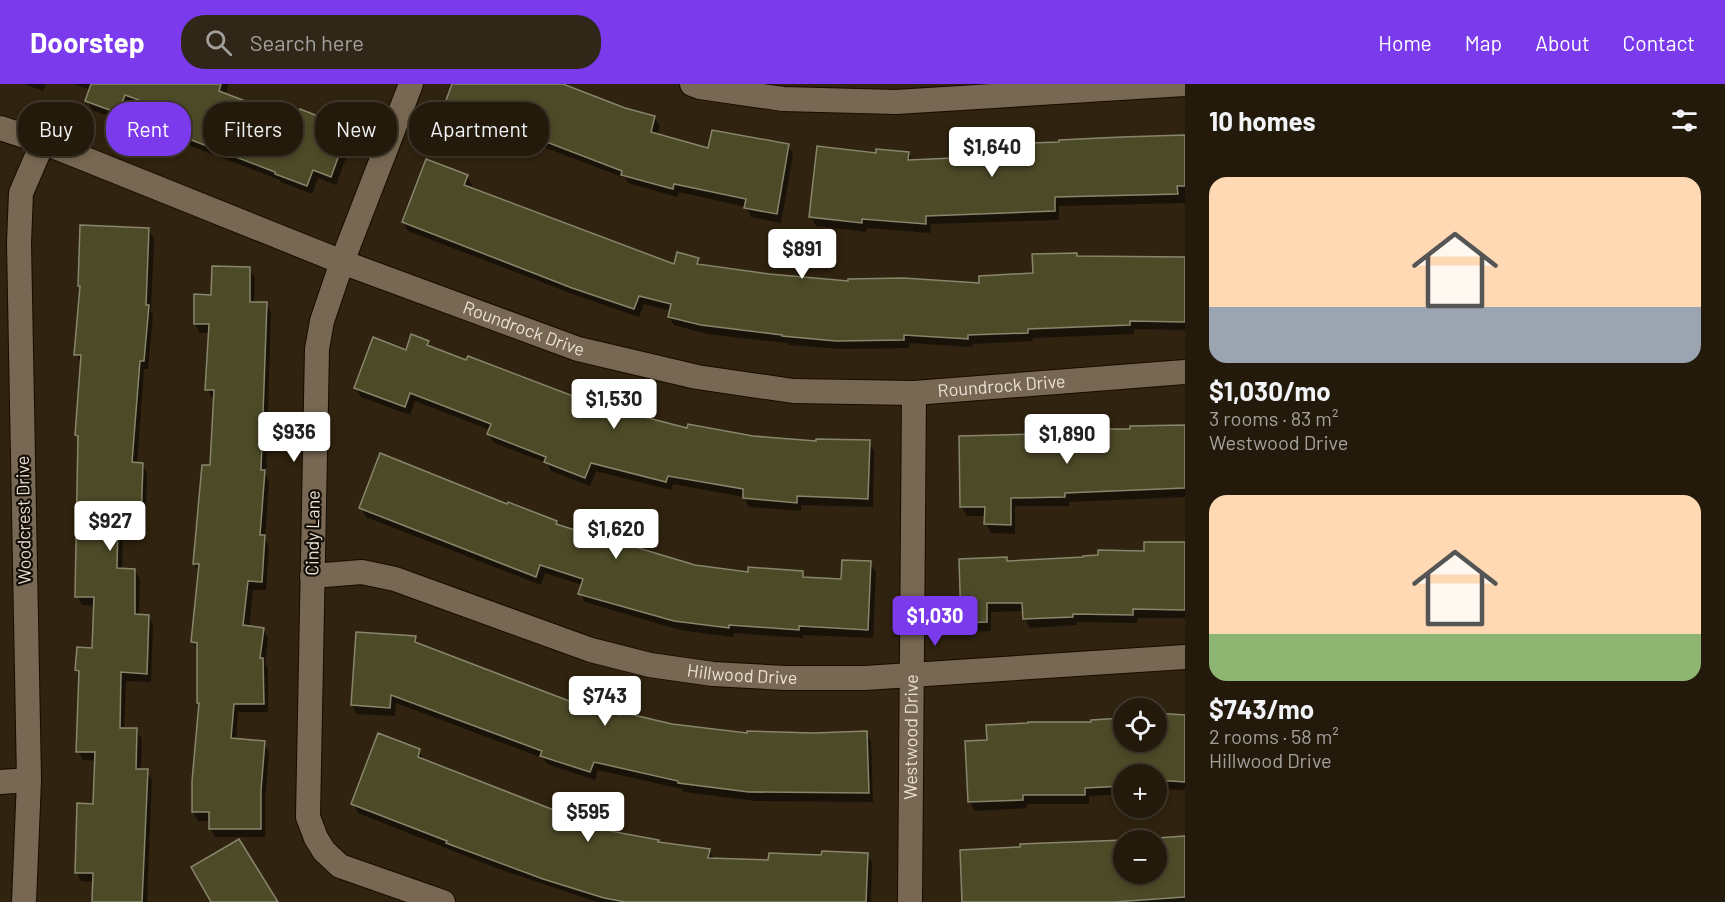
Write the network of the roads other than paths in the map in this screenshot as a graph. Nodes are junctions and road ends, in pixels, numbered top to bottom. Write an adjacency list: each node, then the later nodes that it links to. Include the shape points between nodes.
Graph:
1 (411, 84): 8 (street, Cindy Lane)
2 (692, 84): 3 (street, via 783,99 896,102)
3 (1185, 84)
4 (0, 128): 5 (street, Roundrock Drive)
5 (18, 134)
6 (37, 156): 14 (street, Woodcrest Drive, via 21,193 19,243)
7 (78, 156): 8 (street, Roundrock Drive)
8 (342, 262): 10 (street, Roundrock Drive, via 578,349 697,377 793,391); 11 (street, Cindy Lane, via 317,348)
9 (1185, 372): 10 (street, Roundrock Drive)
10 (914, 393): 13 (street, Westwood Drive)
11 (312, 576): 13 (street, Hillwood Drive, via 362,572 395,579 591,650 684,671 785,678); 17 (street, Cindy Lane, via 308,817 316,838 340,866)
12 (1185, 657): 13 (street, Hillwood Drive)
13 (913, 674): 18 (street, Westwood Drive)
14 (29, 780): 15 (street); 16 (street, Woodcrest Drive)
15 (0, 782)
16 (24, 902)
17 (443, 902)
18 (910, 902)

